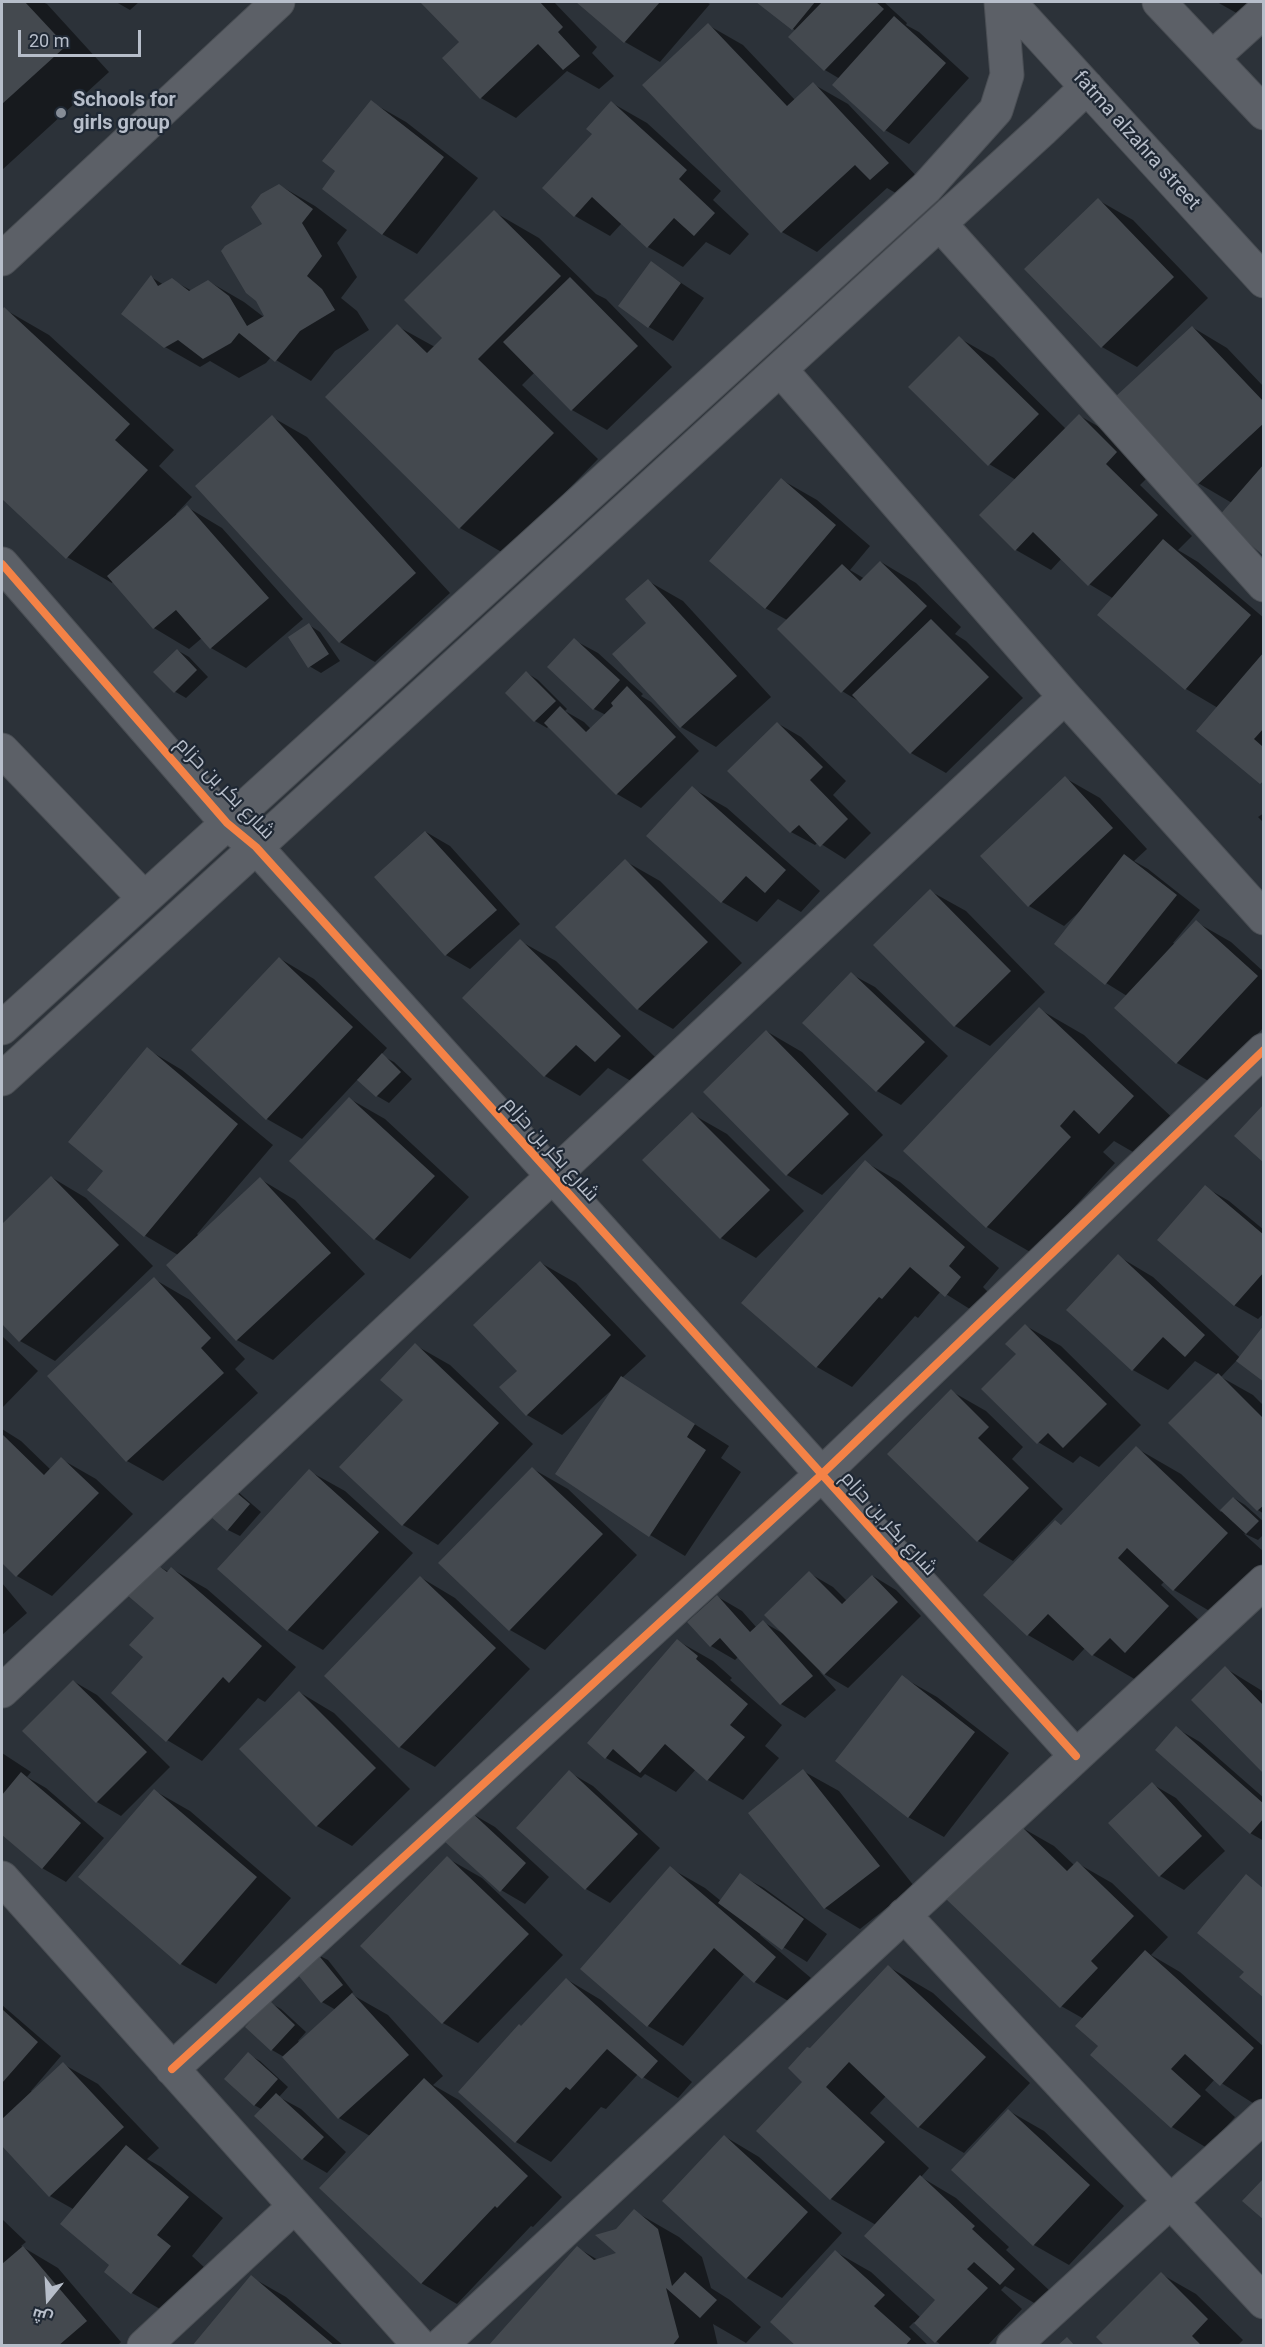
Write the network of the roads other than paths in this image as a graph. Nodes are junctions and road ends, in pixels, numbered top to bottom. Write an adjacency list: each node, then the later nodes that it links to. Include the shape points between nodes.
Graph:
1 (278, 2): 10 (street)
2 (1001, 2): 17 (street, via 1007,75 996,110 926,188)
3 (1010, 2): 7 (street, fatma alzahra street)
4 (1159, 2): 6 (street)
5 (1263, 10): 6 (street)
6 (1212, 58): 8 (street)
7 (1087, 87): 9 (street); 11 (street, fatma alzahra street)
8 (1263, 113)
9 (940, 224): 12 (street); 14 (street)
10 (2, 259)
11 (1263, 281)
12 (780, 369): 15 (street); 18 (street)
13 (2, 564): 17 (street, شارع بكر بن حزام)
14 (1263, 585)
15 (1065, 697): 20 (street); 24 (street)
16 (2, 750): 19 (street)
17 (227, 823): 18 (street, شارع بكر بن حزام); 19 (street)
18 (256, 847): 23 (street); 24 (street, شارع بكر بن حزام)
19 (144, 898): 21 (street)
20 (1263, 918)
21 (2, 1028)
22 (1263, 1050): 25 (street)
23 (2, 1079)
24 (552, 1177): 25 (street, شارع بكر بن حزام); 27 (street)
25 (821, 1475): 28 (street, شارع بكر بن حزام); 31 (street)
26 (1263, 1582): 28 (street)
27 (2, 1691)
28 (1076, 1756): 30 (street)
29 (2, 1878): 31 (street)
30 (904, 1915): 33 (street); 38 (street)
31 (172, 2069): 34 (street)
32 (1263, 2116): 33 (street)
33 (1169, 2202): 35 (street); 39 (street)
34 (295, 2206): 36 (street); 37 (street)
35 (1263, 2302)
36 (144, 2346)
37 (420, 2346)
38 (440, 2346)
39 (1013, 2346)

